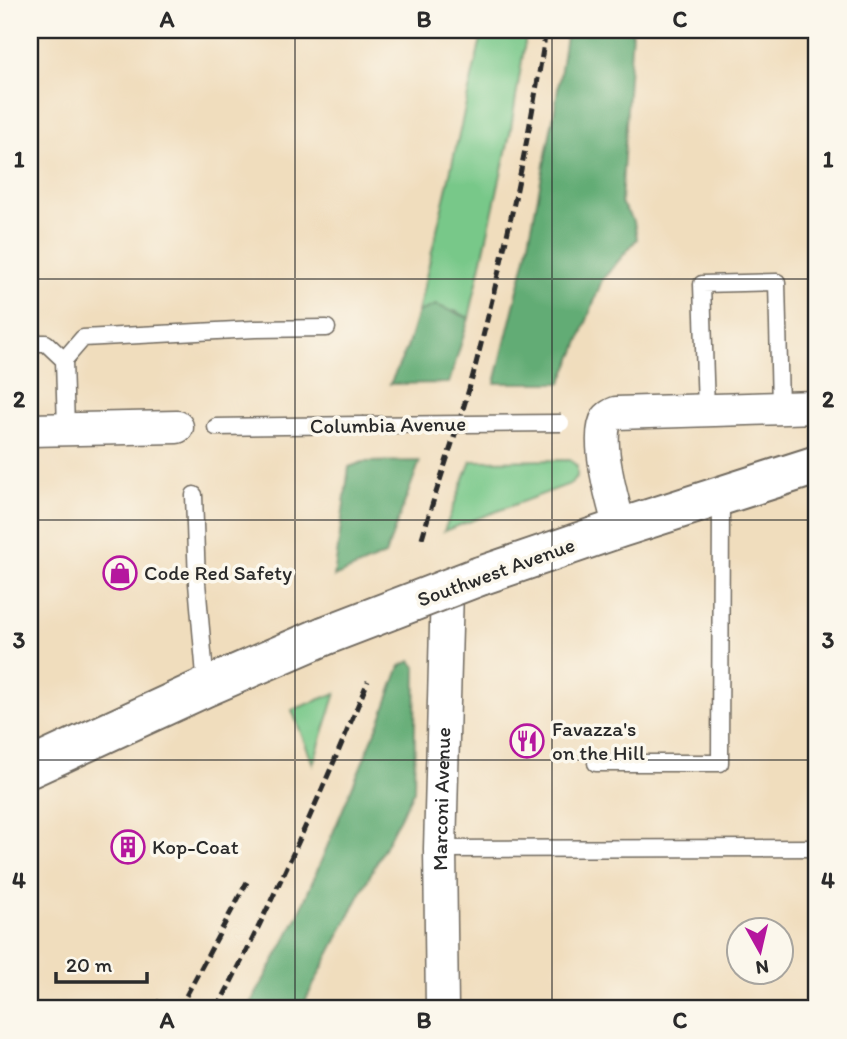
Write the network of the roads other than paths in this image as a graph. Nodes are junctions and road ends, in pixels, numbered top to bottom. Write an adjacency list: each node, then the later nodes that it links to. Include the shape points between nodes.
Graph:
1 (327, 328): 3 (lane, via 83,338)
2 (30, 343): 3 (lane, via 46,343)
3 (64, 360): 10 (lane)
4 (780, 407): 5 (street); 6 (street); 6 (lane, via 777,282 702,284)
5 (817, 407)
6 (706, 410): 15 (street, via 616,413 607,418 603,428 605,463)
7 (561, 423): 9 (lane, Columbia Avenue, bridge)
8 (177, 427): 10 (street)
9 (216, 427)
10 (66, 429): 11 (street)
11 (30, 430)
12 (817, 465): 14 (street, Southwest Avenue)
13 (194, 495): 17 (lane)
14 (721, 495): 15 (street, Southwest Avenue); 18 (lane, via 720,763)
15 (620, 528): 16 (street, Southwest Avenue)
16 (463, 582): 17 (street, Southwest Avenue, bridge); 21 (street, Marconi Avenue, via 446,642)
17 (205, 687): 19 (street, Southwest Avenue)
18 (596, 763)
19 (30, 768)
20 (817, 848): 21 (lane)
21 (440, 849): 22 (street, Marconi Avenue)
22 (442, 1009)

